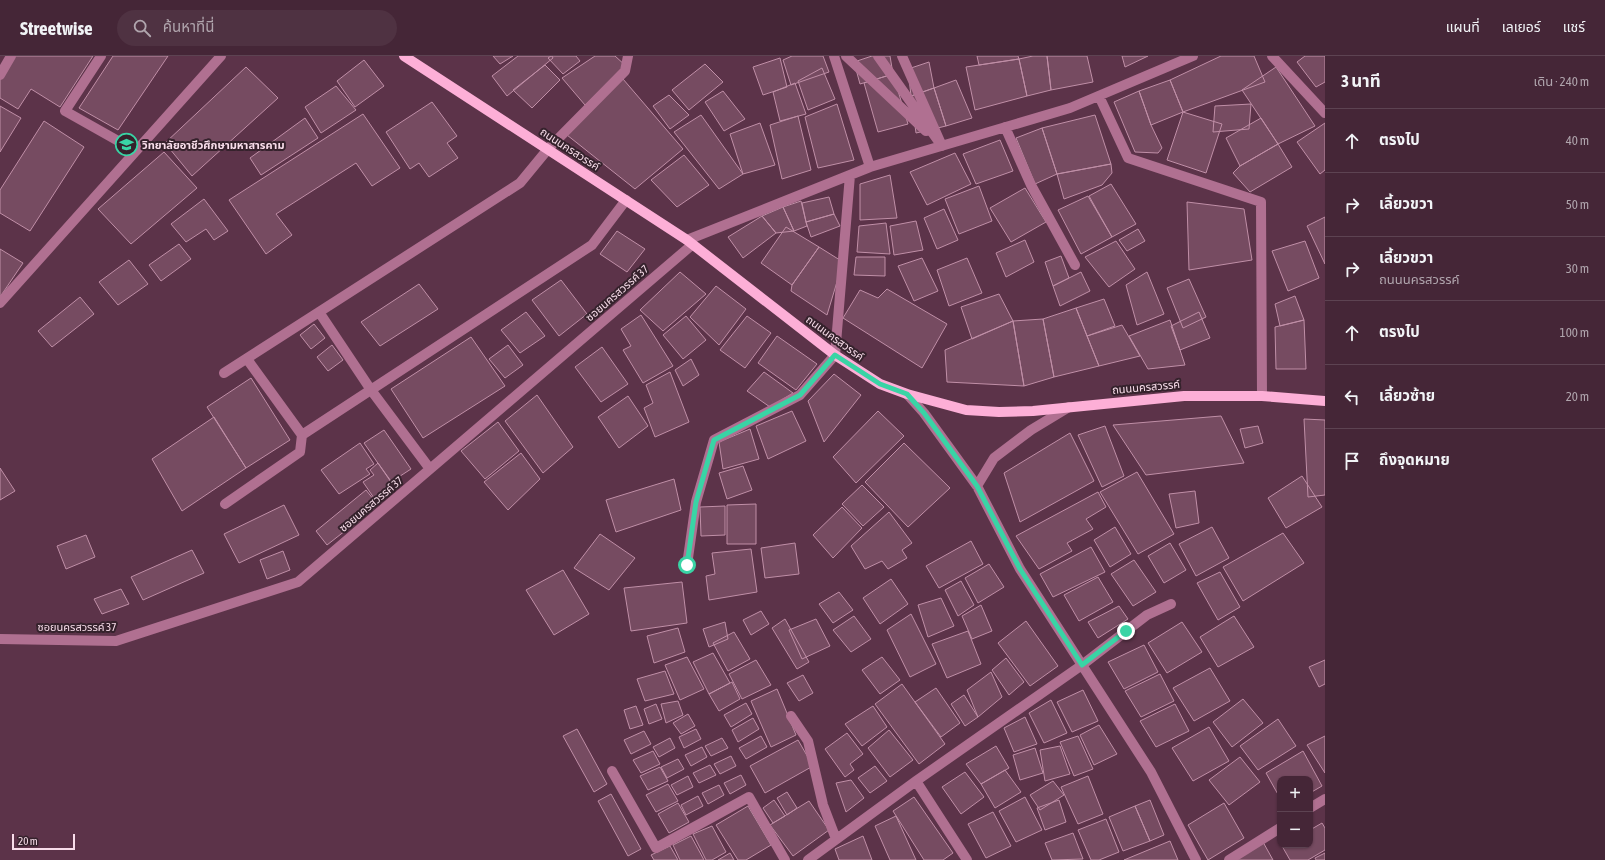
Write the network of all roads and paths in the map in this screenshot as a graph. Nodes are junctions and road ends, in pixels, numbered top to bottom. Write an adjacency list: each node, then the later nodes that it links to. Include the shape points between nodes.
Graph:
1 (10, 56): 12 (street)
2 (101, 56): 18 (street, via 65,111)
3 (221, 56): 18 (street)
4 (404, 56): 17 (main road, ถนนนครสวรรค์)
5 (628, 56): 17 (street, via 625,71)
6 (834, 56): 19 (street)
7 (846, 56): 16 (street)
8 (878, 56): 16 (street)
9 (902, 56): 16 (street)
10 (1193, 56): 13 (street, ซอยนครสวรรค์ 37)
11 (1272, 56): 14 (street)
12 (0, 75)
13 (1099, 96): 15 (street, ซอยนครสวรรค์ 37, via 1070,108); 31 (street, via 1128,158 1261,202)
14 (1325, 113)
15 (1005, 127): 16 (street, ซอยนครสวรรค์ 37); 23 (street, via 1031,185)
16 (942, 146): 19 (street, ซอยนครสวรรค์ 37)
17 (548, 149): 21 (main road, ถนนนครสวรรค์); 25 (street, via 520,183)
18 (136, 151): 24 (street)
19 (870, 167): 20 (street, ซอยนครสวรรค์ 37)
20 (850, 175): 22 (street, ซอยนครสวรรค์ 37); 26 (street)
21 (626, 200): 22 (main road, ถนนนครสวรรค์); 29 (street, via 592,245)
22 (690, 242): 26 (main road, ถนนนครสวรรค์); 35 (street, ซอยนครสวรรค์ 37)
23 (1075, 265)
24 (0, 303)
25 (319, 312): 27 (street); 29 (street)
26 (835, 355): 30 (main road, ถนนนครสวรรค์, via 880,384); 38 (street, via 800,395 714,440 696,502)
27 (247, 359): 28 (street); 34 (street)
28 (224, 374)
29 (371, 390): 34 (street); 35 (street)
30 (907, 394): 33 (main road, ถนนนครสวรรค์, via 966,410 1034,411); 36 (street, via 929,418)
31 (1262, 396): 32 (main road, ถนนนครสวรรค์); 33 (main road, ถนนนครสวรรค์, via 1184,396)
32 (1325, 401)
33 (1070, 407): 36 (street, via 1031,430 994,458)
34 (302, 435): 37 (street, via 300,452)
35 (430, 470): 40 (street, ซอยนครสวรรค์ 37, via 298,582 116,640)
36 (977, 486): 41 (street, via 1020,569)
37 (225, 504)
38 (687, 565)
39 (1171, 604): 41 (street, via 1147,615)
40 (0, 638)
41 (1082, 665): 44 (street); 52 (street, via 1151,772)
42 (791, 716): 48 (street, via 808,741 823,805)
43 (612, 771): 49 (street, via 656,848 749,797)
44 (916, 781): 48 (street); 51 (street)
45 (1325, 799): 46 (street)
46 (1313, 806)
47 (1277, 830): 53 (street)
48 (836, 839): 50 (street)
49 (786, 860)
50 (808, 860)
51 (967, 860)
52 (1196, 860)
53 (1229, 860)

